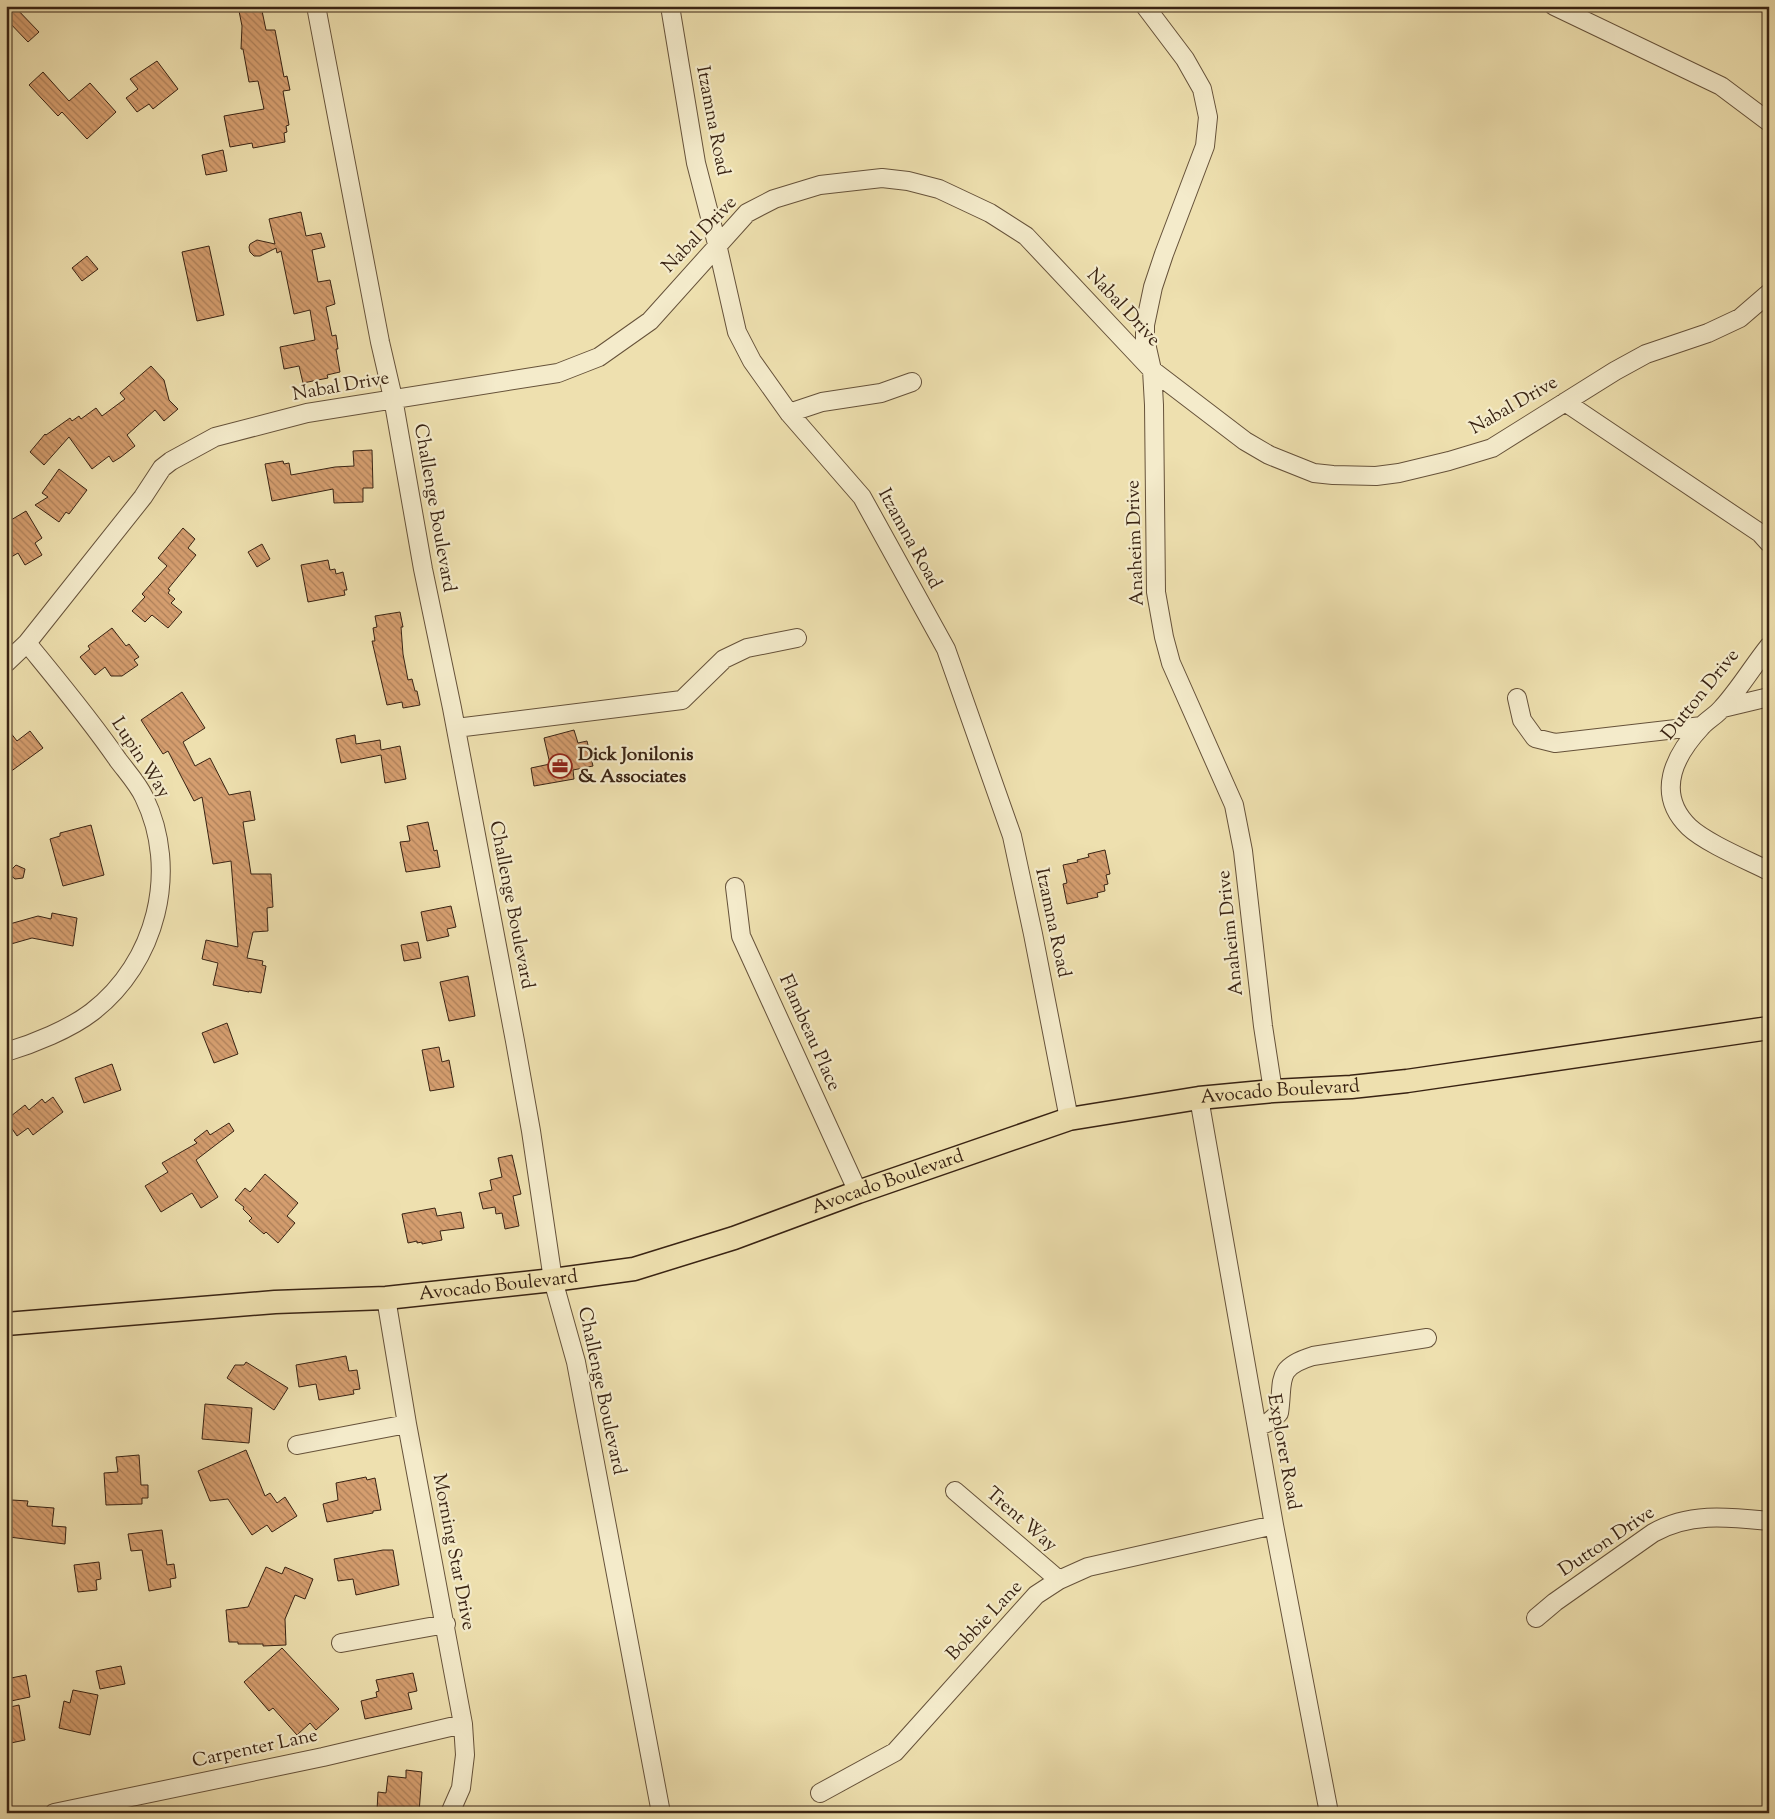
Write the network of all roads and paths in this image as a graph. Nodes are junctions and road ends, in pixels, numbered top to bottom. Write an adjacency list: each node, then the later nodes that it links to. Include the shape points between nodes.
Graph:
1 (316, 6): 10 (street, Challenge Boulevard)
2 (670, 6): 6 (street, Itzamna Road, via 696,163)
3 (1145, 6): 8 (street, Anaheim Drive, via 1185,59 1202,89 1208,116 1205,146 1153,287 1145,325)
4 (1554, 6): 5 (street, via 1721,86)
5 (1769, 122)
6 (717, 244): 8 (street, Nabal Drive, via 747,213 774,199 820,186 882,178 938,189 990,213 1026,236); 10 (street, Nabal Drive, via 650,321 599,357 558,373); 12 (street, Itzamna Road, via 737,332 752,362)
7 (1769, 293): 11 (street, Nabal Drive, via 1740,318 1708,334 1646,354)
8 (1152, 370): 11 (street, Nabal Drive, via 1245,441 1269,455 1314,472 1334,475 1399,473 1492,448); 27 (street, Anaheim Drive, via 1156,592 1162,630 1171,663 1234,805 1244,859 1262,1026)
9 (912, 382): 12 (street, via 881,393 822,402)
10 (393, 398): 15 (street, Nabal Drive, via 307,413 216,436 172,461 162,468 143,497); 22 (street, Challenge Boulevard, via 423,569)
11 (1565, 402): 13 (street, via 1760,533)
12 (789, 413): 29 (street, Itzamna Road, via 862,497 946,649 1012,836)
13 (1769, 543)
14 (797, 638): 22 (street, via 747,648 724,659 682,700)
15 (27, 643): 17 (street, Nabal Drive); 26 (street, Lupin Way, via 96,727 143,795 157,833 160,894 151,933 133,969 107,1000 74,1024)
16 (1769, 646): 20 (street, Dutton Drive)
17 (6, 663)
18 (1769, 697): 20 (street)
19 (1517, 698): 21 (street, via 1522,720 1535,738 1555,743)
20 (1723, 708): 21 (street, Dutton Drive)
21 (1702, 726): 23 (street, Dutton Drive, via 1674,764 1671,787 1676,808 1697,834)
22 (456, 728): 31 (street, Challenge Boulevard, via 517,1050)
23 (1769, 871)
24 (735, 887): 30 (street, Flambeau Place, via 741,936)
25 (1769, 1028): 27 (main road, Avocado Boulevard, via 1407,1081)
26 (6, 1052)
27 (1273, 1091): 28 (main road, Avocado Boulevard)
28 (1199, 1098): 29 (main road, Avocado Boulevard); 36 (street, Explorer Road)
29 (1069, 1119): 30 (main road, Avocado Boulevard)
30 (858, 1192): 31 (main road, Avocado Boulevard, via 734,1238 634,1269)
31 (554, 1280): 32 (main road, Avocado Boulevard); 49 (street, Challenge Boulevard, via 576,1362)
32 (386, 1298): 33 (main road, Avocado Boulevard, via 275,1302); 35 (street, Morning Star Drive)
33 (6, 1324)
34 (1428, 1338): 36 (street, via 1299,1360 1284,1373 1279,1413)
35 (407, 1424): 37 (street); 43 (street, Morning Star Drive)
36 (1257, 1427): 40 (street, Explorer Road)
37 (298, 1445)
38 (955, 1491): 41 (street, Trent Way)
39 (1769, 1521): 42 (street, Dutton Drive, via 1694,1518 1668,1525 1604,1567)
40 (1274, 1525): 41 (street, Bobbie Lane, via 1088,1568); 50 (street, Explorer Road)
41 (1059, 1580): 46 (street, Bobbie Lane, via 1036,1595 895,1752)
42 (1536, 1618)
43 (446, 1624): 44 (street); 45 (street, Morning Star Drive)
44 (341, 1643)
45 (464, 1724): 47 (street, Carpenter Lane); 48 (street, Morning Star Drive, via 466,1754 461,1788)
46 (820, 1793)
47 (54, 1813)
48 (450, 1813)
49 (661, 1813)
50 (1329, 1813)

